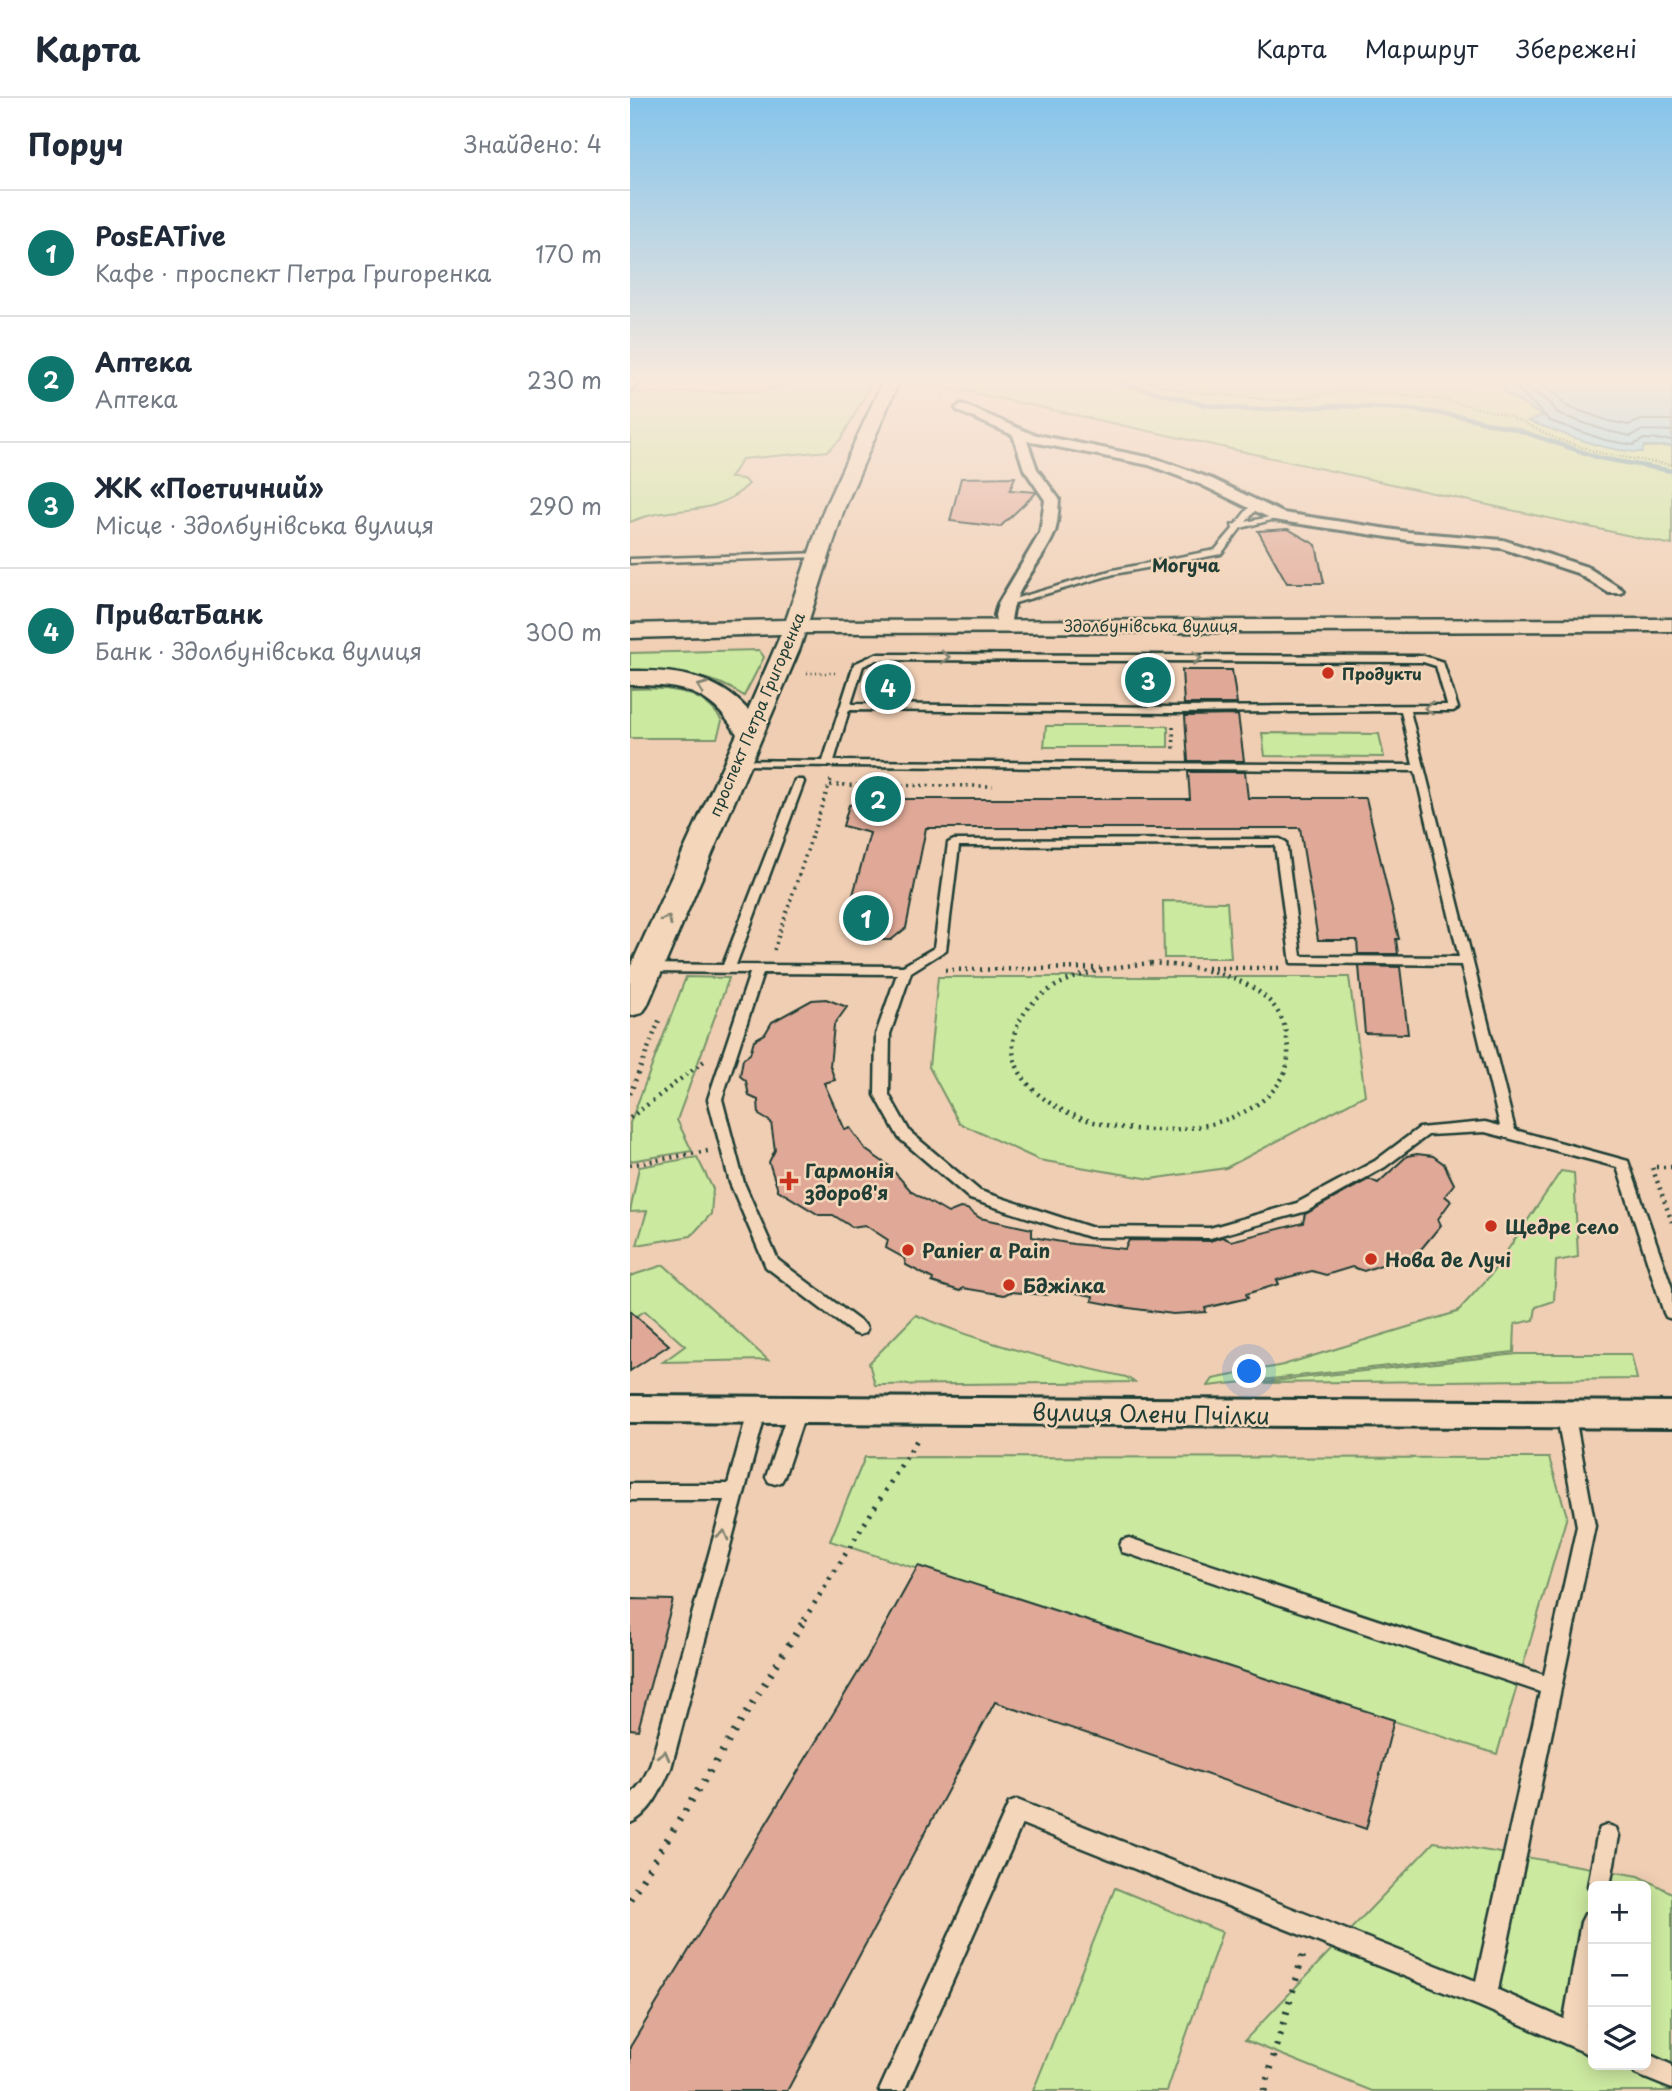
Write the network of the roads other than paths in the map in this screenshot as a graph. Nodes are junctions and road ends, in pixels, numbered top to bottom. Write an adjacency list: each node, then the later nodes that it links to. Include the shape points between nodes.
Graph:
1 (849, 474): 7 (main road, проспект Петра Григоренка)
2 (1032, 474): 10 (street, via 1052,499 1046,536)
3 (1185, 474): 4 (street)
4 (1254, 507): 5 (street); 6 (lane)
5 (1279, 517): 6 (lane); 9 (street, via 1503,544 1582,570)
6 (1235, 527): 10 (lane, via 1218,552 1113,572)
7 (819, 555): 8 (lane); 13 (main road, проспект Петра Григоренка)
8 (630, 561)
9 (1615, 590)
10 (1008, 602): 12 (street)
11 (1672, 625): 12 (street, Здолбунівська вулиця)
12 (1003, 626): 13 (street, Здолбунівська вулиця)
13 (796, 627): 14 (main road, Здолбунівська вулиця); 18 (main road, проспект Петра Григоренка)
14 (630, 631)
15 (630, 678): 18 (main road, one-way to 15, via 738,711 704,685)
16 (846, 707): 17 (lane); 17 (lane, one-way to 17, via 862,661 876,657 1437,662 1453,708); 19 (lane)
17 (1405, 709): 21 (lane)
18 (749, 733): 20 (main road, проспект Петра Григоренка)
19 (828, 762): 20 (lane); 21 (lane)
20 (736, 763): 24 (main road, проспект Петра Григоренка, one-way to 20)
21 (1418, 768): 23 (lane)
22 (799, 782): 25 (lane)
23 (1465, 961): 27 (lane, via 1295,960 1280,842 954,843 940,950); 29 (lane)
24 (646, 968): 25 (lane); 28 (main road, проспект Петра Григоренка)
25 (729, 969): 26 (lane)
26 (762, 970): 27 (lane); 31 (lane, via 715,1099 727,1147 737,1183 772,1263)
27 (905, 970): 29 (lane, via 883,1034 882,1095 904,1135 975,1195 1089,1232 1210,1233 1303,1207 1380,1164 1424,1131 1485,1127)
28 (630, 1006)
29 (1508, 1131): 30 (lane, via 1623,1164)
30 (1672, 1313)
31 (859, 1329)
32 (630, 1409): 33 (street, вулиця Олени Пчілки)
33 (757, 1410): 34 (street, вулиця Олени Пчілки); 39 (lane)
34 (797, 1411): 36 (street, вулиця Олени Пчілки); 37 (lane)
35 (1672, 1415): 36 (street, вулиця Олени Пчілки)
36 (1566, 1417): 41 (lane, via 1586,1525)
37 (775, 1477)
38 (630, 1492): 39 (lane)
39 (735, 1492): 42 (lane, one-way to 39, via 650,1789 660,1768)
40 (1129, 1546): 41 (lane)
41 (1553, 1687): 46 (lane)
42 (630, 1812)
43 (1608, 1836): 44 (lane)
44 (1601, 1881)
45 (1591, 1944): 47 (lane)
46 (1485, 1996): 47 (lane); 50 (lane, via 1017,1811)
47 (1583, 2039)
48 (1651, 2068): 49 (lane)
49 (1672, 2077)
50 (891, 2091)

